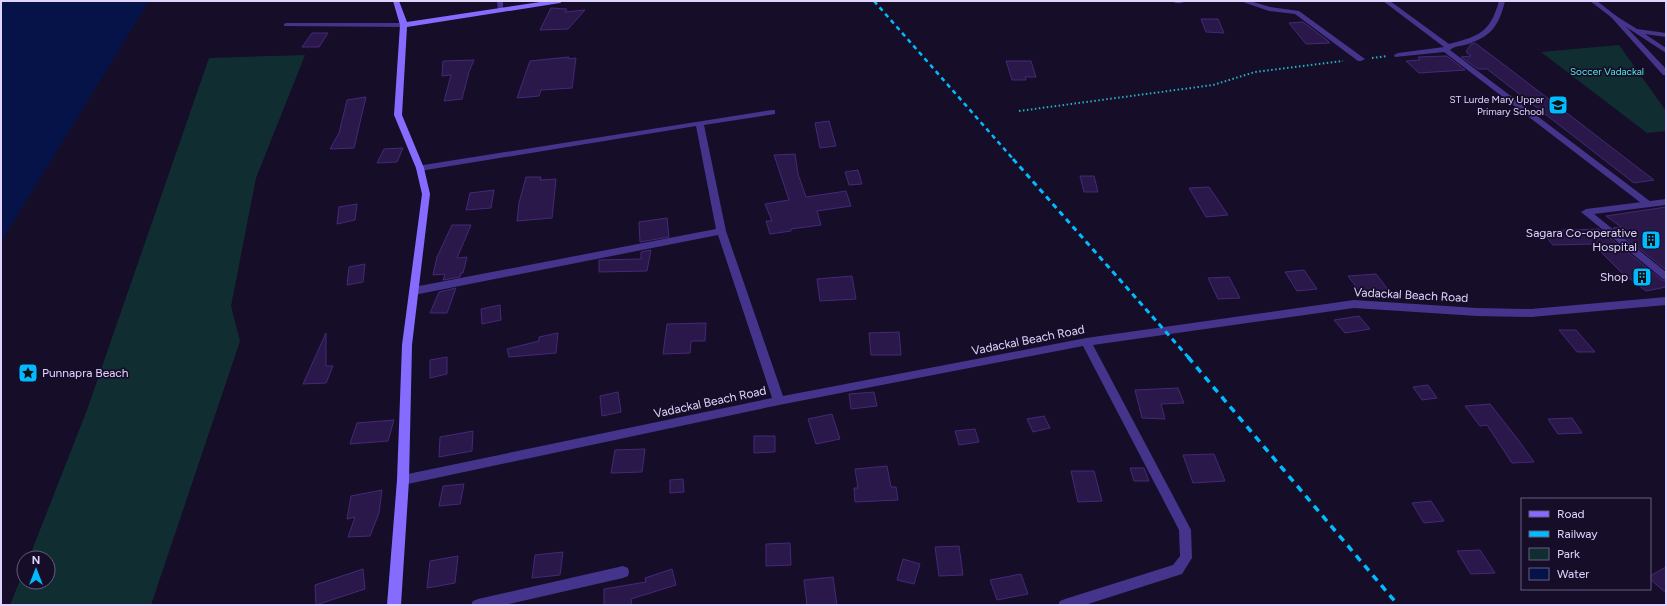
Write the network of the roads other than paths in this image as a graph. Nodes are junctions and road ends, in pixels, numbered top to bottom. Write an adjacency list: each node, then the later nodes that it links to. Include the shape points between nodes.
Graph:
1 (396, 1): 13 (main road)
2 (500, 1): 10 (street)
3 (560, 1): 10 (main road)
4 (1175, 1): 5 (street)
5 (1182, 1)
6 (1243, 1): 19 (street, via 1269,10 1297,12)
7 (1386, 1): 16 (street)
8 (1502, 1): 16 (street, via 1496,22 1485,34)
9 (1593, 1): 11 (street)
10 (501, 11): 13 (main road)
11 (1613, 16): 14 (street); 20 (street)
12 (286, 25): 13 (street)
13 (404, 25): 23 (main road, via 398,115)
14 (1636, 31): 15 (street); 17 (street)
15 (1666, 35)
16 (1447, 49): 18 (street); 25 (street, via 1448,54)
17 (1666, 51)
18 (1398, 55)
19 (1361, 59)
20 (1666, 73)
21 (772, 112): 22 (street)
22 (700, 124): 23 (street); 26 (street)
23 (420, 168): 28 (main road, via 426,194)
24 (1666, 202): 25 (street)
25 (1648, 204): 27 (street, via 1586,212)
26 (721, 231): 28 (street); 31 (street)
27 (1666, 277)
28 (414, 291): 32 (main road, via 408,345)
29 (1666, 301): 30 (street, Vadackal Beach Road, via 1531,313 1354,304)
30 (1086, 342): 31 (street, Vadackal Beach Road); 34 (street, via 1185,530 1186,558 1176,570)
31 (779, 401): 32 (street, Vadackal Beach Road)
32 (403, 480): 35 (main road)
33 (623, 572): 36 (street)
34 (1089, 602): 37 (street)
35 (394, 605)
36 (478, 605)
37 (1065, 605)

